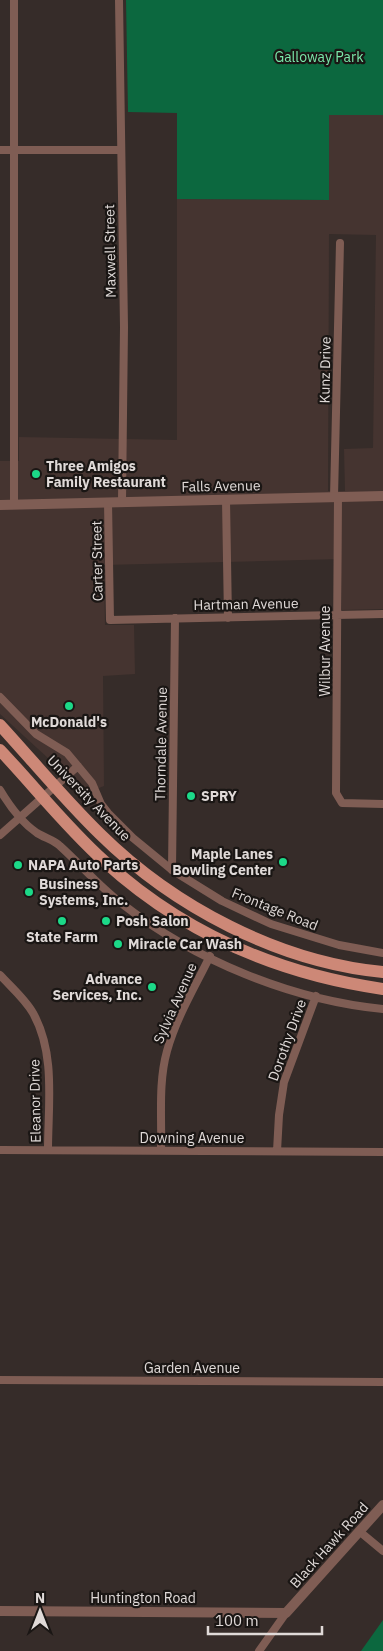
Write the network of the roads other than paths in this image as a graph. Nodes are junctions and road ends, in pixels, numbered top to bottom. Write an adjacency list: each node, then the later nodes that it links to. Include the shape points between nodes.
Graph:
1 (14, 0): 4 (street)
2 (119, 0): 5 (street, Maxwell Street)
3 (0, 150): 4 (street)
4 (14, 150): 5 (street); 12 (street)
5 (121, 150): 11 (street, Maxwell Street)
6 (340, 243): 8 (street, Kunz Drive)
7 (383, 496): 8 (street, Falls Avenue)
8 (336, 497): 9 (street, Falls Avenue); 15 (street, Wilbur Avenue)
9 (226, 500): 11 (street, Falls Avenue); 17 (street)
10 (108, 502): 11 (street, Falls Avenue); 12 (street, Falls Avenue); 18 (street, Carter Street)
11 (122, 502)
12 (14, 504): 13 (street, Falls Avenue)
13 (0, 505)
14 (383, 614): 15 (street, Hartman Avenue)
15 (338, 615): 17 (street, Hartman Avenue); 26 (street, Wilbur Avenue, via 336,794 342,803)
16 (175, 618): 17 (street, Hartman Avenue); 18 (street, Hartman Avenue); 29 (street, Thorndale Avenue)
17 (228, 618)
18 (110, 620)
19 (0, 697): 22 (street, Frontage Road, via 27,727 58,746)
20 (0, 725): 23 (main road, University Avenue)
21 (0, 750): 25 (main road)
22 (78, 766): 23 (street); 29 (street, Frontage Road, via 92,783 108,813)
23 (56, 786): 25 (street); 32 (main road, University Avenue, via 121,853 162,885 205,912 252,937 326,961)
24 (0, 790): 27 (street)
25 (44, 797): 27 (street); 34 (main road, via 104,862 151,900 201,931 284,968)
26 (383, 804)
27 (20, 817): 28 (street); 31 (street, via 36,832 57,843 123,904 168,934)
28 (0, 835)
29 (172, 870): 30 (street, Frontage Road, via 222,901 271,924 338,945)
30 (383, 953)
31 (210, 956): 35 (street, via 262,979); 39 (street, Sylvia Avenue, via 167,1051 162,1081)
32 (383, 972)
33 (0, 975): 38 (street, Eleanor Drive, via 32,1012 43,1039 48,1068)
34 (383, 990)
35 (316, 996): 36 (street); 40 (street, Dorothy Drive, via 284,1082)
36 (383, 1009)
37 (0, 1150): 38 (street, Downing Avenue)
38 (48, 1150): 39 (street, Downing Avenue)
39 (161, 1151): 40 (street, Downing Avenue)
40 (277, 1151): 41 (street, Downing Avenue)
41 (383, 1152)
42 (0, 1380): 43 (street, Garden Avenue)
43 (383, 1382)
44 (383, 1505): 45 (street, Black Hawk Road)
45 (359, 1531): 46 (street); 48 (street, Black Hawk Road)
46 (383, 1551)
47 (0, 1611): 48 (street, Huntington Road)
48 (286, 1613): 49 (street, Black Hawk Road)
49 (259, 1651)

